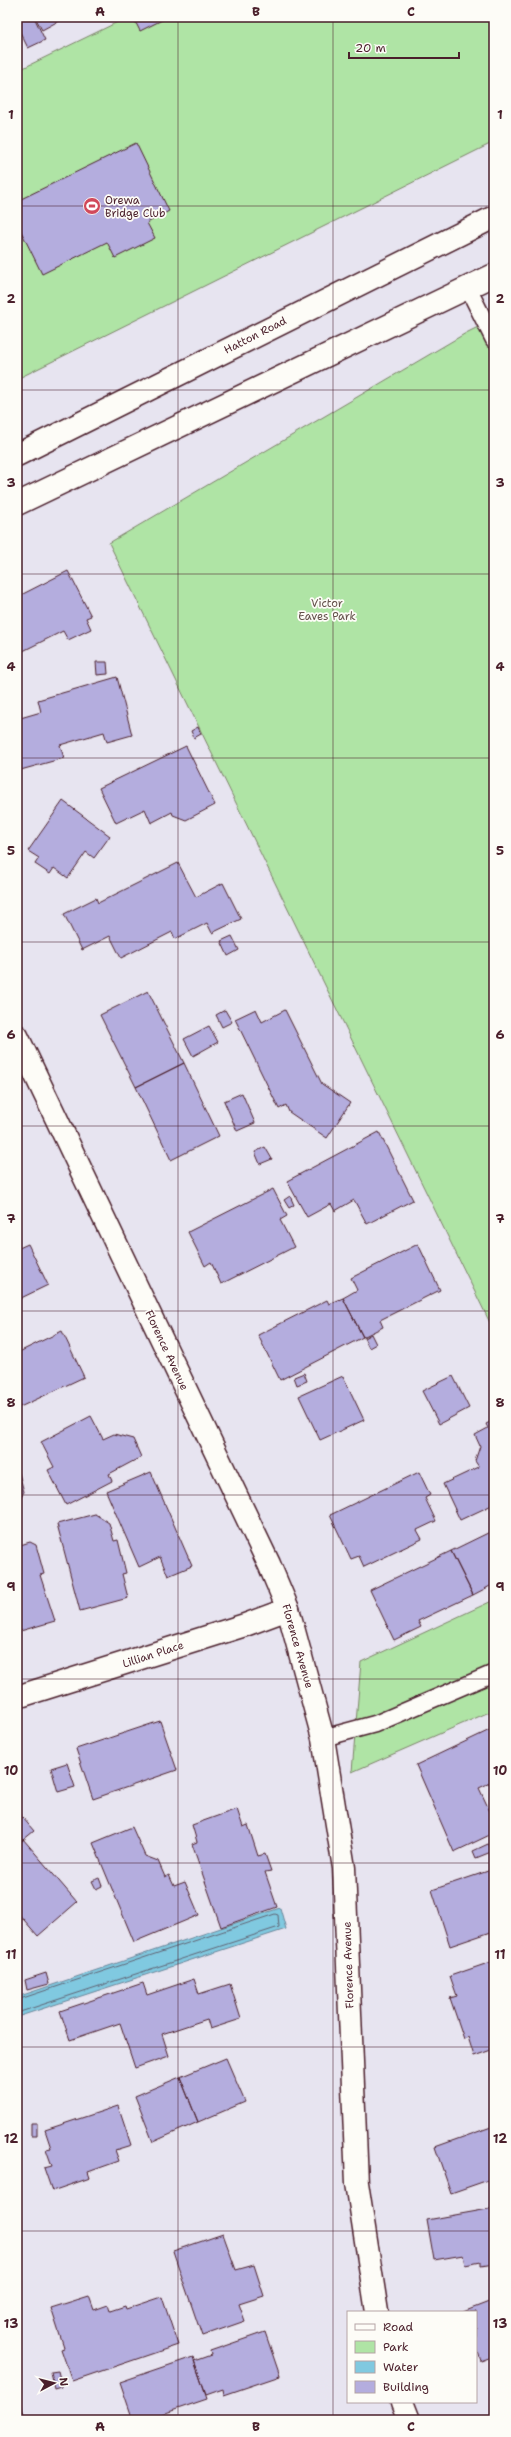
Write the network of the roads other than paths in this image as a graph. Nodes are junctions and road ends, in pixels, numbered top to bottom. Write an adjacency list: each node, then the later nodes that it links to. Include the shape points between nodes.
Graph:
1 (494, 217): 5 (street, Hatton Road)
2 (494, 275): 3 (street)
3 (468, 288): 4 (lane); 6 (street)
4 (494, 340)
5 (17, 455)
6 (17, 504)
7 (17, 1036): 8 (street, Florence Avenue, via 269,1564)
8 (288, 1609): 10 (street, Lillian Place); 11 (street, Florence Avenue)
9 (494, 1673): 11 (lane, via 376,1724)
10 (17, 1697)
11 (324, 1738): 12 (street, Florence Avenue, via 344,1868 357,2183)
12 (377, 2311)
13 (402, 2403): 14 (street)
14 (409, 2420)

